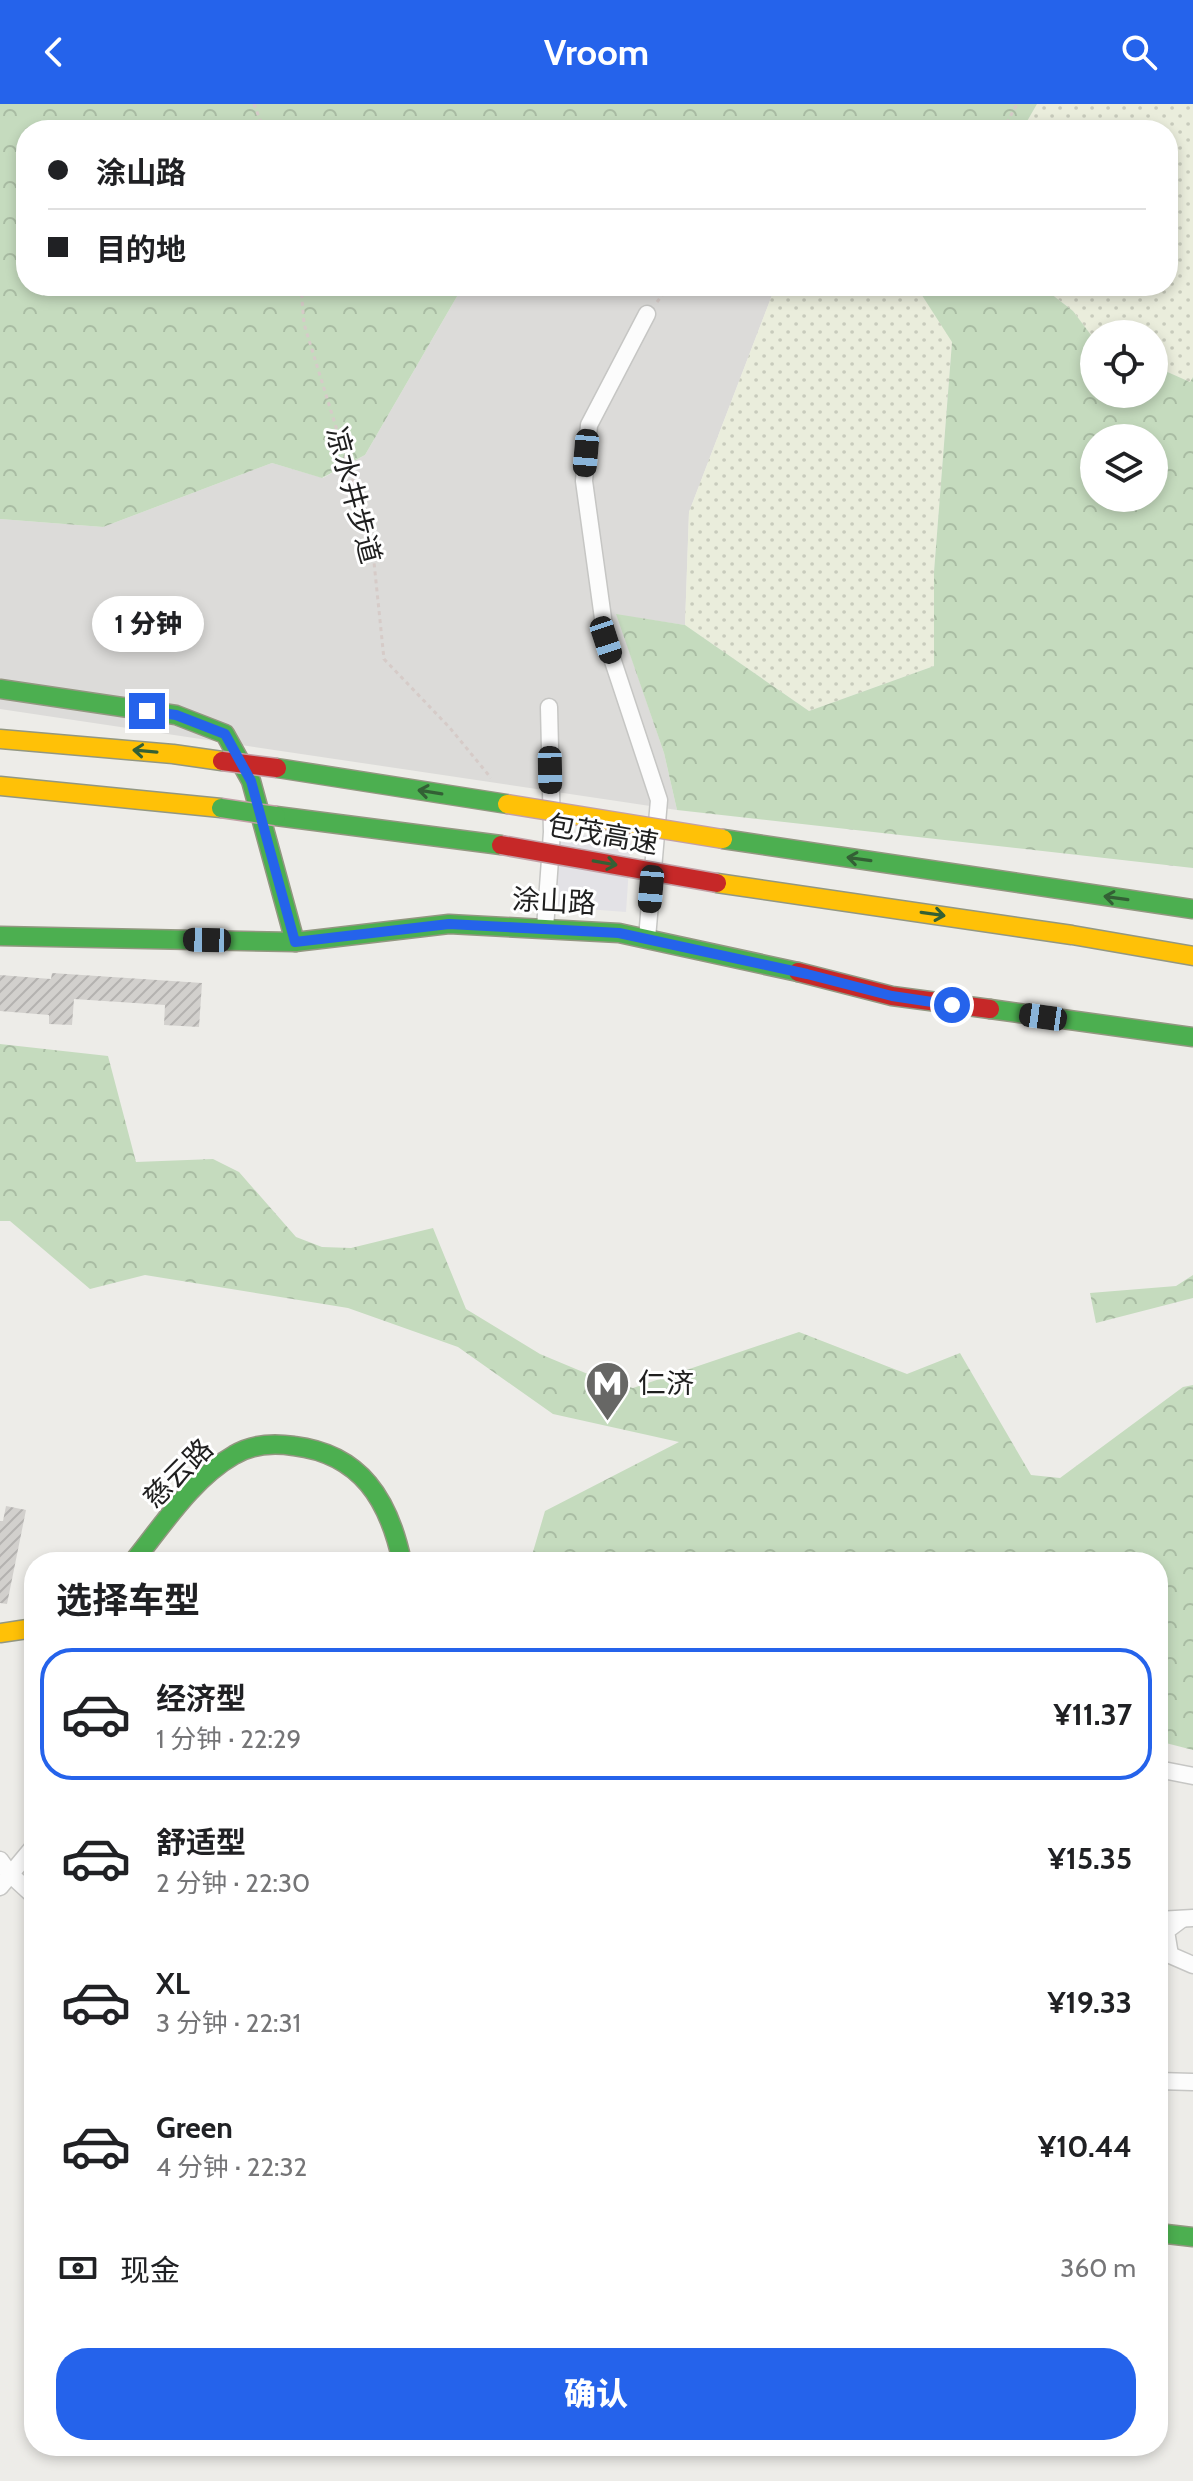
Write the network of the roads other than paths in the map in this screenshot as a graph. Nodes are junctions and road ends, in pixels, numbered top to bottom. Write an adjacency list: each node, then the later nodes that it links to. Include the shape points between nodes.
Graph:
1 (647, 314): 9 (street, via 589,425 584,481 606,640 659,800)
2 (0, 689): 10 (main road, via 176,715 225,734 251,781)
3 (549, 707): 7 (street, via 552,832)
4 (0, 739): 6 (main road, 包茂高速, one-way to 4, bridge, via 277,768)
5 (0, 786): 11 (main road, 包茂高速, one-way to 11, bridge, via 168,801 501,845)
6 (1193, 909)
7 (545, 928): 9 (main road, 涂山路); 10 (main road, 涂山路, via 449,924)
8 (0, 936): 10 (main road, 涂山路)
9 (647, 938): 12 (main road, 涂山路, via 892,996)
10 (295, 942)
11 (1193, 957)
12 (1193, 1037)
13 (142, 1552): 14 (main road, 慈云路, via 210,1472 235,1454 263,1444 329,1452 360,1472 387,1506)
14 (400, 1552)
15 (24, 1629): 16 (main road)
16 (0, 1633)
17 (1168, 1771): 18 (street)
18 (1193, 1776)
19 (24, 1855): 20 (street)
20 (3, 1874): 21 (street)
21 (24, 1889)
22 (1187, 1918): 23 (street)
23 (1168, 1930)
24 (1168, 1943): 25 (street, via 1170,1955)
25 (1193, 1965)
26 (1168, 2081): 27 (street)
27 (1193, 2082)
28 (1168, 2234): 29 (main road)
29 (1193, 2237)

